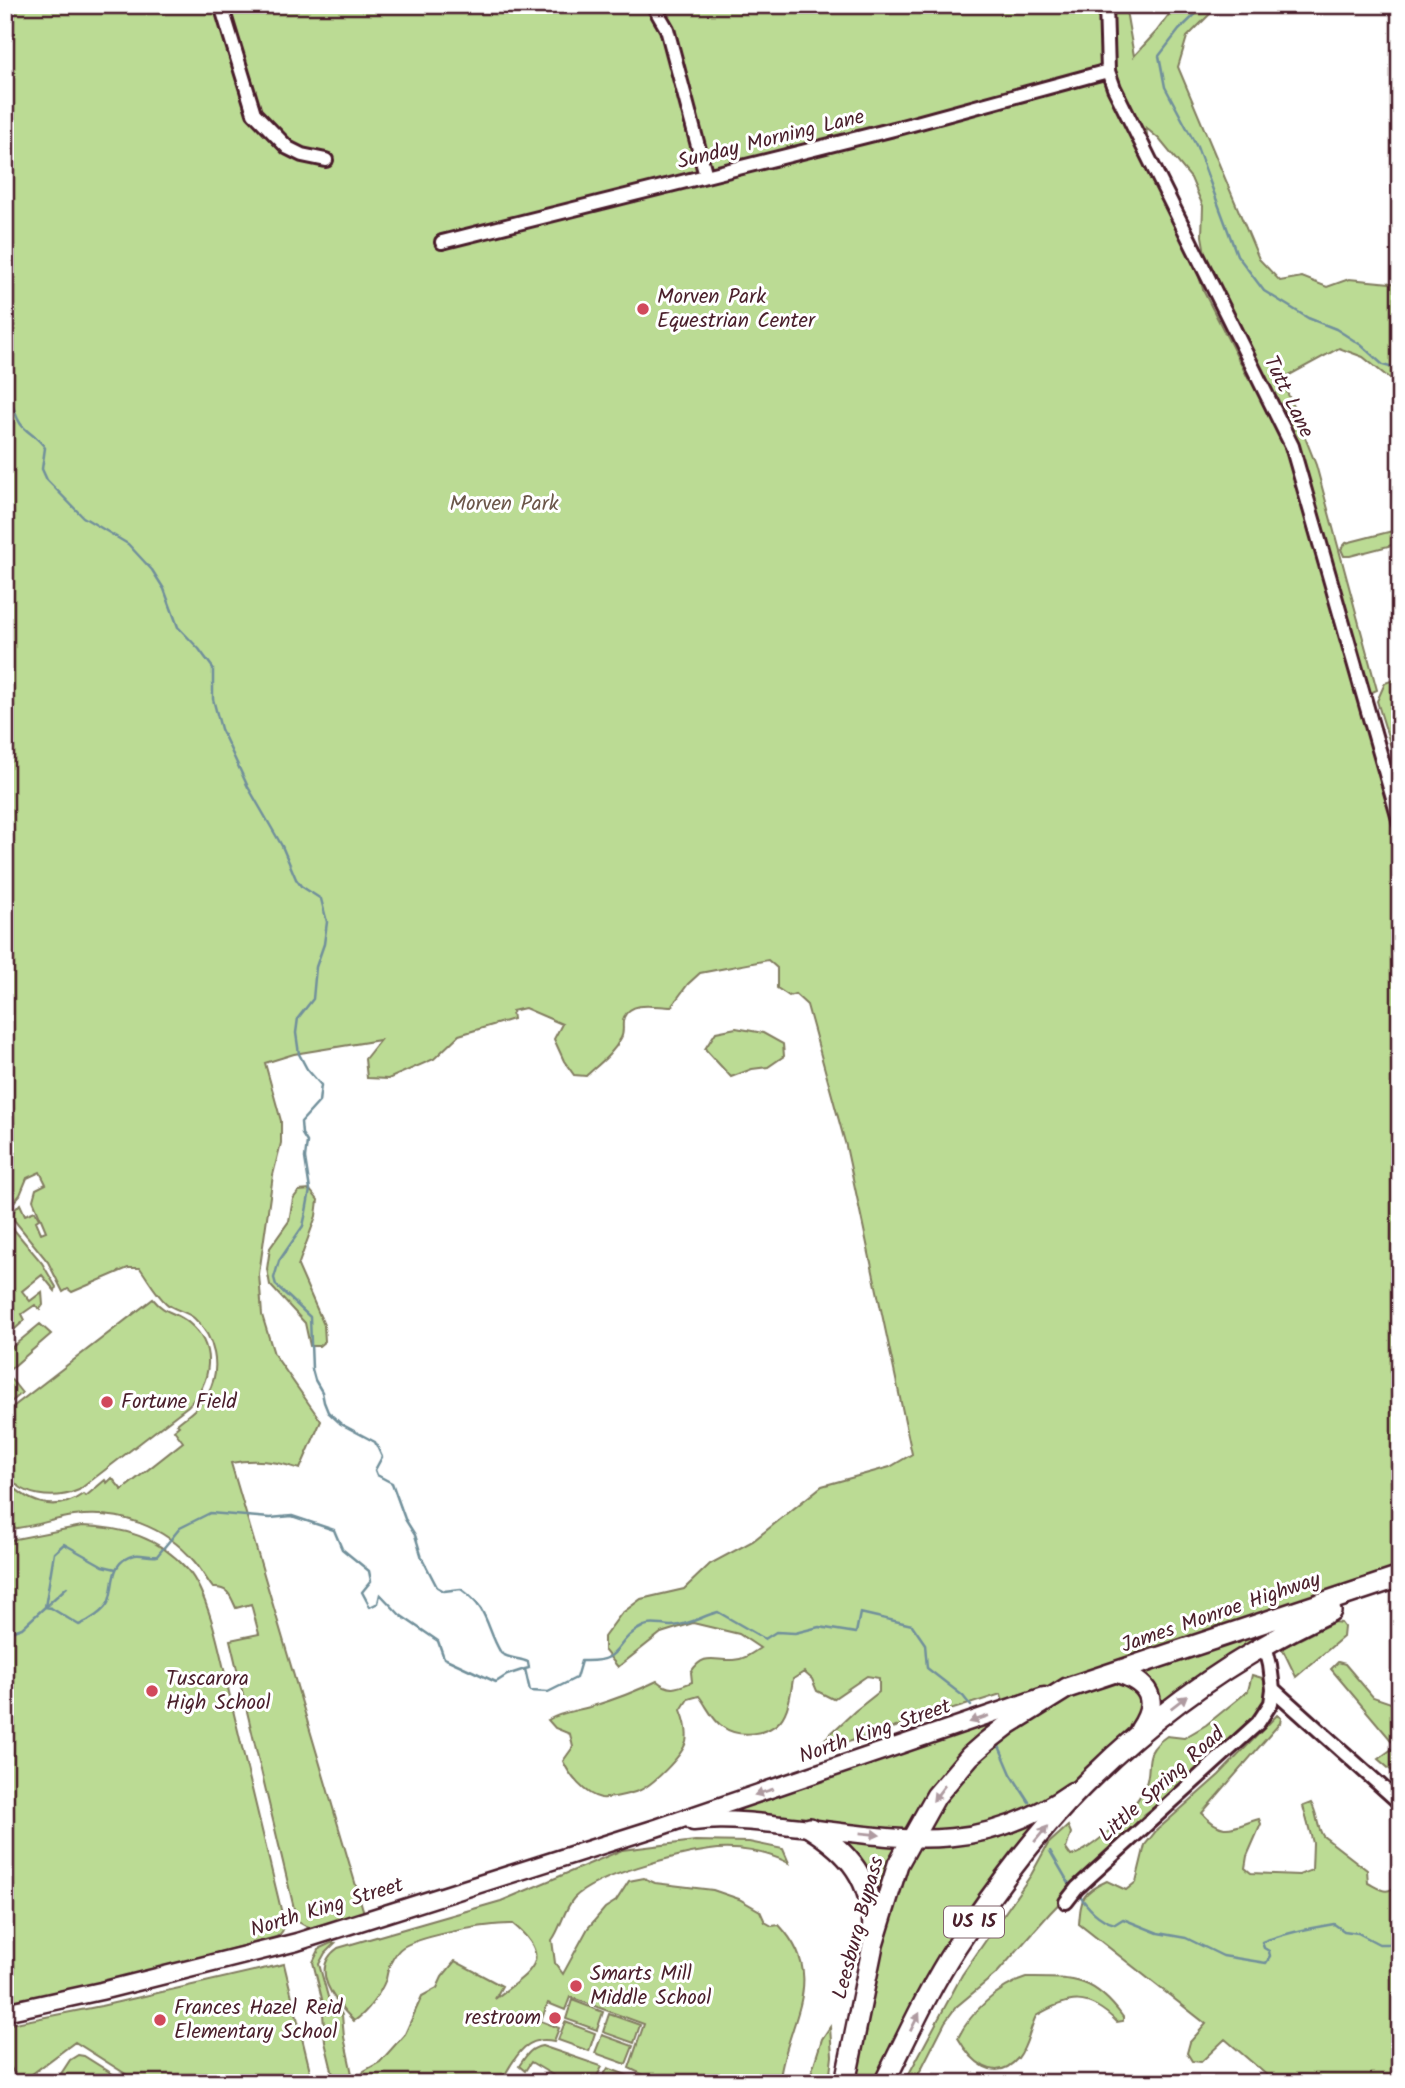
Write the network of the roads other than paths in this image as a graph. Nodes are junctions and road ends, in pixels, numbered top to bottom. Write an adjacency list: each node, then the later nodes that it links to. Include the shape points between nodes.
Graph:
1 (221, 5): 5 (street, via 254,113 288,148)
2 (653, 5): 6 (street, via 667,29)
3 (1106, 5): 4 (street, Tutt Lane)
4 (1108, 71): 6 (street, Sunday Morning Lane); 8 (street, Tutt Lane, via 1292,446)
5 (326, 160)
6 (706, 176): 7 (street, Sunday Morning Lane)
7 (442, 242)
8 (1400, 823)
9 (1395, 1579): 10 (highway, James Monroe Highway / US 15); 11 (highway, James Monroe Highway / US 15)
10 (1250, 1627): 11 (highway, via 1260,1633); 12 (highway, James Monroe Highway / US 15)
11 (1265, 1646): 14 (street); 15 (highway, James Monroe Highway / US 15, one-way to 11, via 1187,1696)
12 (1116, 1672): 13 (highway, James Monroe Highway / US 15); 15 (highway, via 1140,1682 1149,1698 1149,1715)
13 (1067, 1688): 18 (main road, North King Street, one-way to 18); 20 (highway, Leesburg Bypass / US 15, one-way to 20, via 970,1756 936,1796)
14 (1273, 1689): 17 (street); 21 (street, Little Spring Road, via 1271,1703 1258,1723)
15 (1133, 1739): 16 (highway, James Monroe Highway / US 15)
16 (1090, 1778): 20 (main road, North King Street, via 1046,1808 1008,1826 946,1839); 25 (highway, US 15, one-way to 16, via 955,1949 1039,1836)
17 (1400, 1803)
18 (656, 1828): 19 (main road, North King Street, via 724,1820); 23 (main road, North King Street, via 297,1942)
19 (810, 1828): 20 (main road, North King Street, one-way to 20); 22 (highway, via 839,1849 859,1873 870,1896)
20 (910, 1839): 22 (highway, Leesburg Bypass / US 15)
21 (1072, 1894)
22 (873, 1945): 24 (highway, Leesburg Bypass / US 15)
23 (5, 2012)
24 (845, 2083)
25 (884, 2083)

